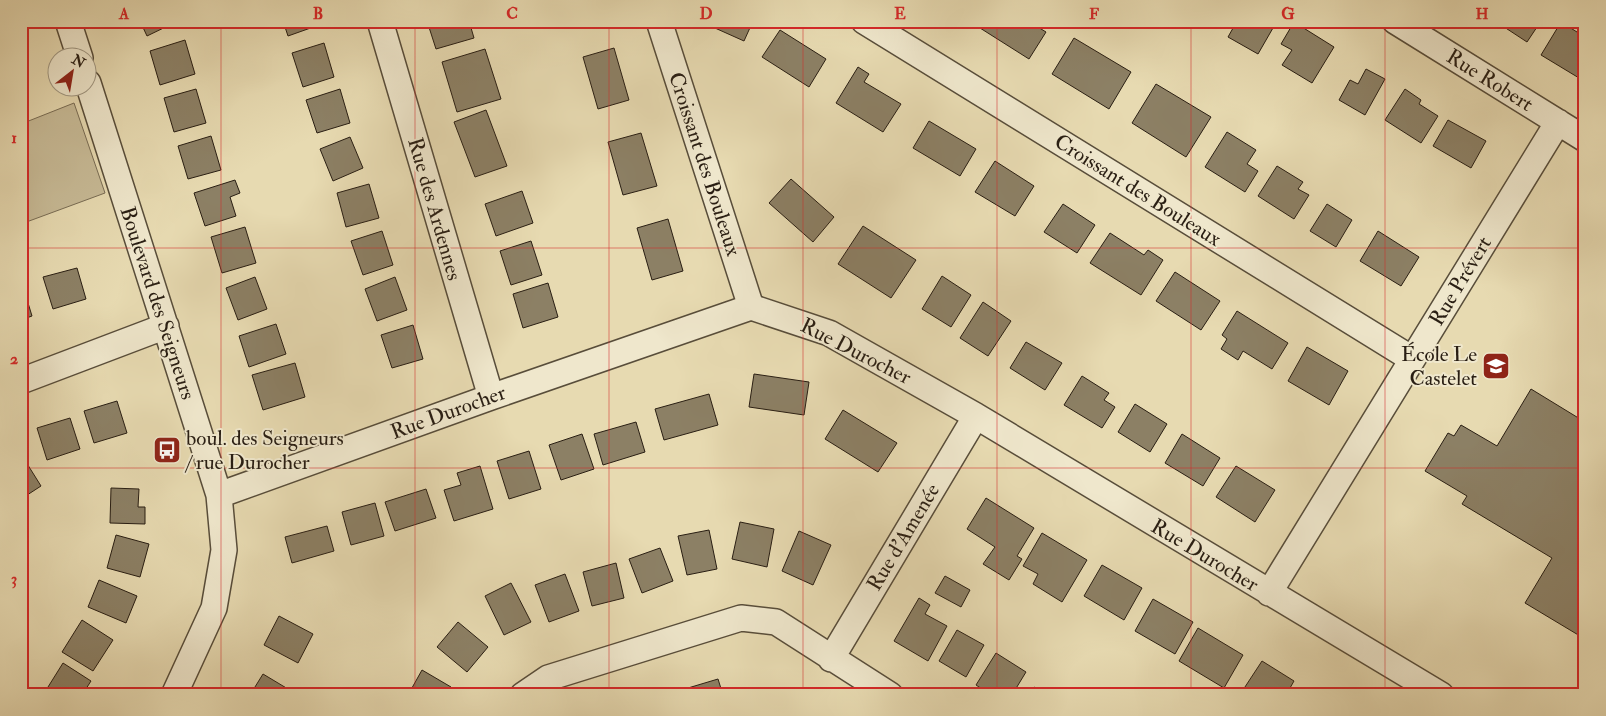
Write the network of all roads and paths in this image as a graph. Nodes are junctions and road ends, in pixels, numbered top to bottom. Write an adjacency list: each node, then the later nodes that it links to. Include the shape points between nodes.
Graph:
1 (68, 21): 6 (street)
2 (380, 21): 14 (street, Rue des Ardennes)
3 (659, 21): 10 (street, Croissant des Bouleaux)
4 (864, 21): 12 (street, Croissant des Bouleaux)
5 (1395, 21): 8 (street, Rue Robert)
6 (77, 48)
7 (93, 98): 11 (street, Boulevard des Seigneurs)
8 (1558, 122): 9 (street, Rue Robert); 12 (street, Rue Prévert)
9 (1585, 139)
10 (751, 307): 14 (street, Rue Durocher); 15 (street, Rue Durocher, via 829,333)
11 (166, 326): 13 (street); 16 (street, Boulevard des Seigneurs)
12 (1412, 359): 17 (street, Rue Prévert)
13 (21, 381)
14 (491, 397): 16 (street, Rue Durocher)
15 (976, 416): 17 (street, Rue Durocher); 18 (street, Rue d'Amenée)
16 (218, 495): 19 (street, Boulevard des Seigneurs, via 224,550 214,608)
17 (1269, 593): 22 (street, Rue Durocher)
18 (831, 659): 20 (street, via 776,622 742,618 548,678); 21 (street)
19 (174, 695)
20 (523, 695)
21 (890, 695)
22 (1441, 695)

